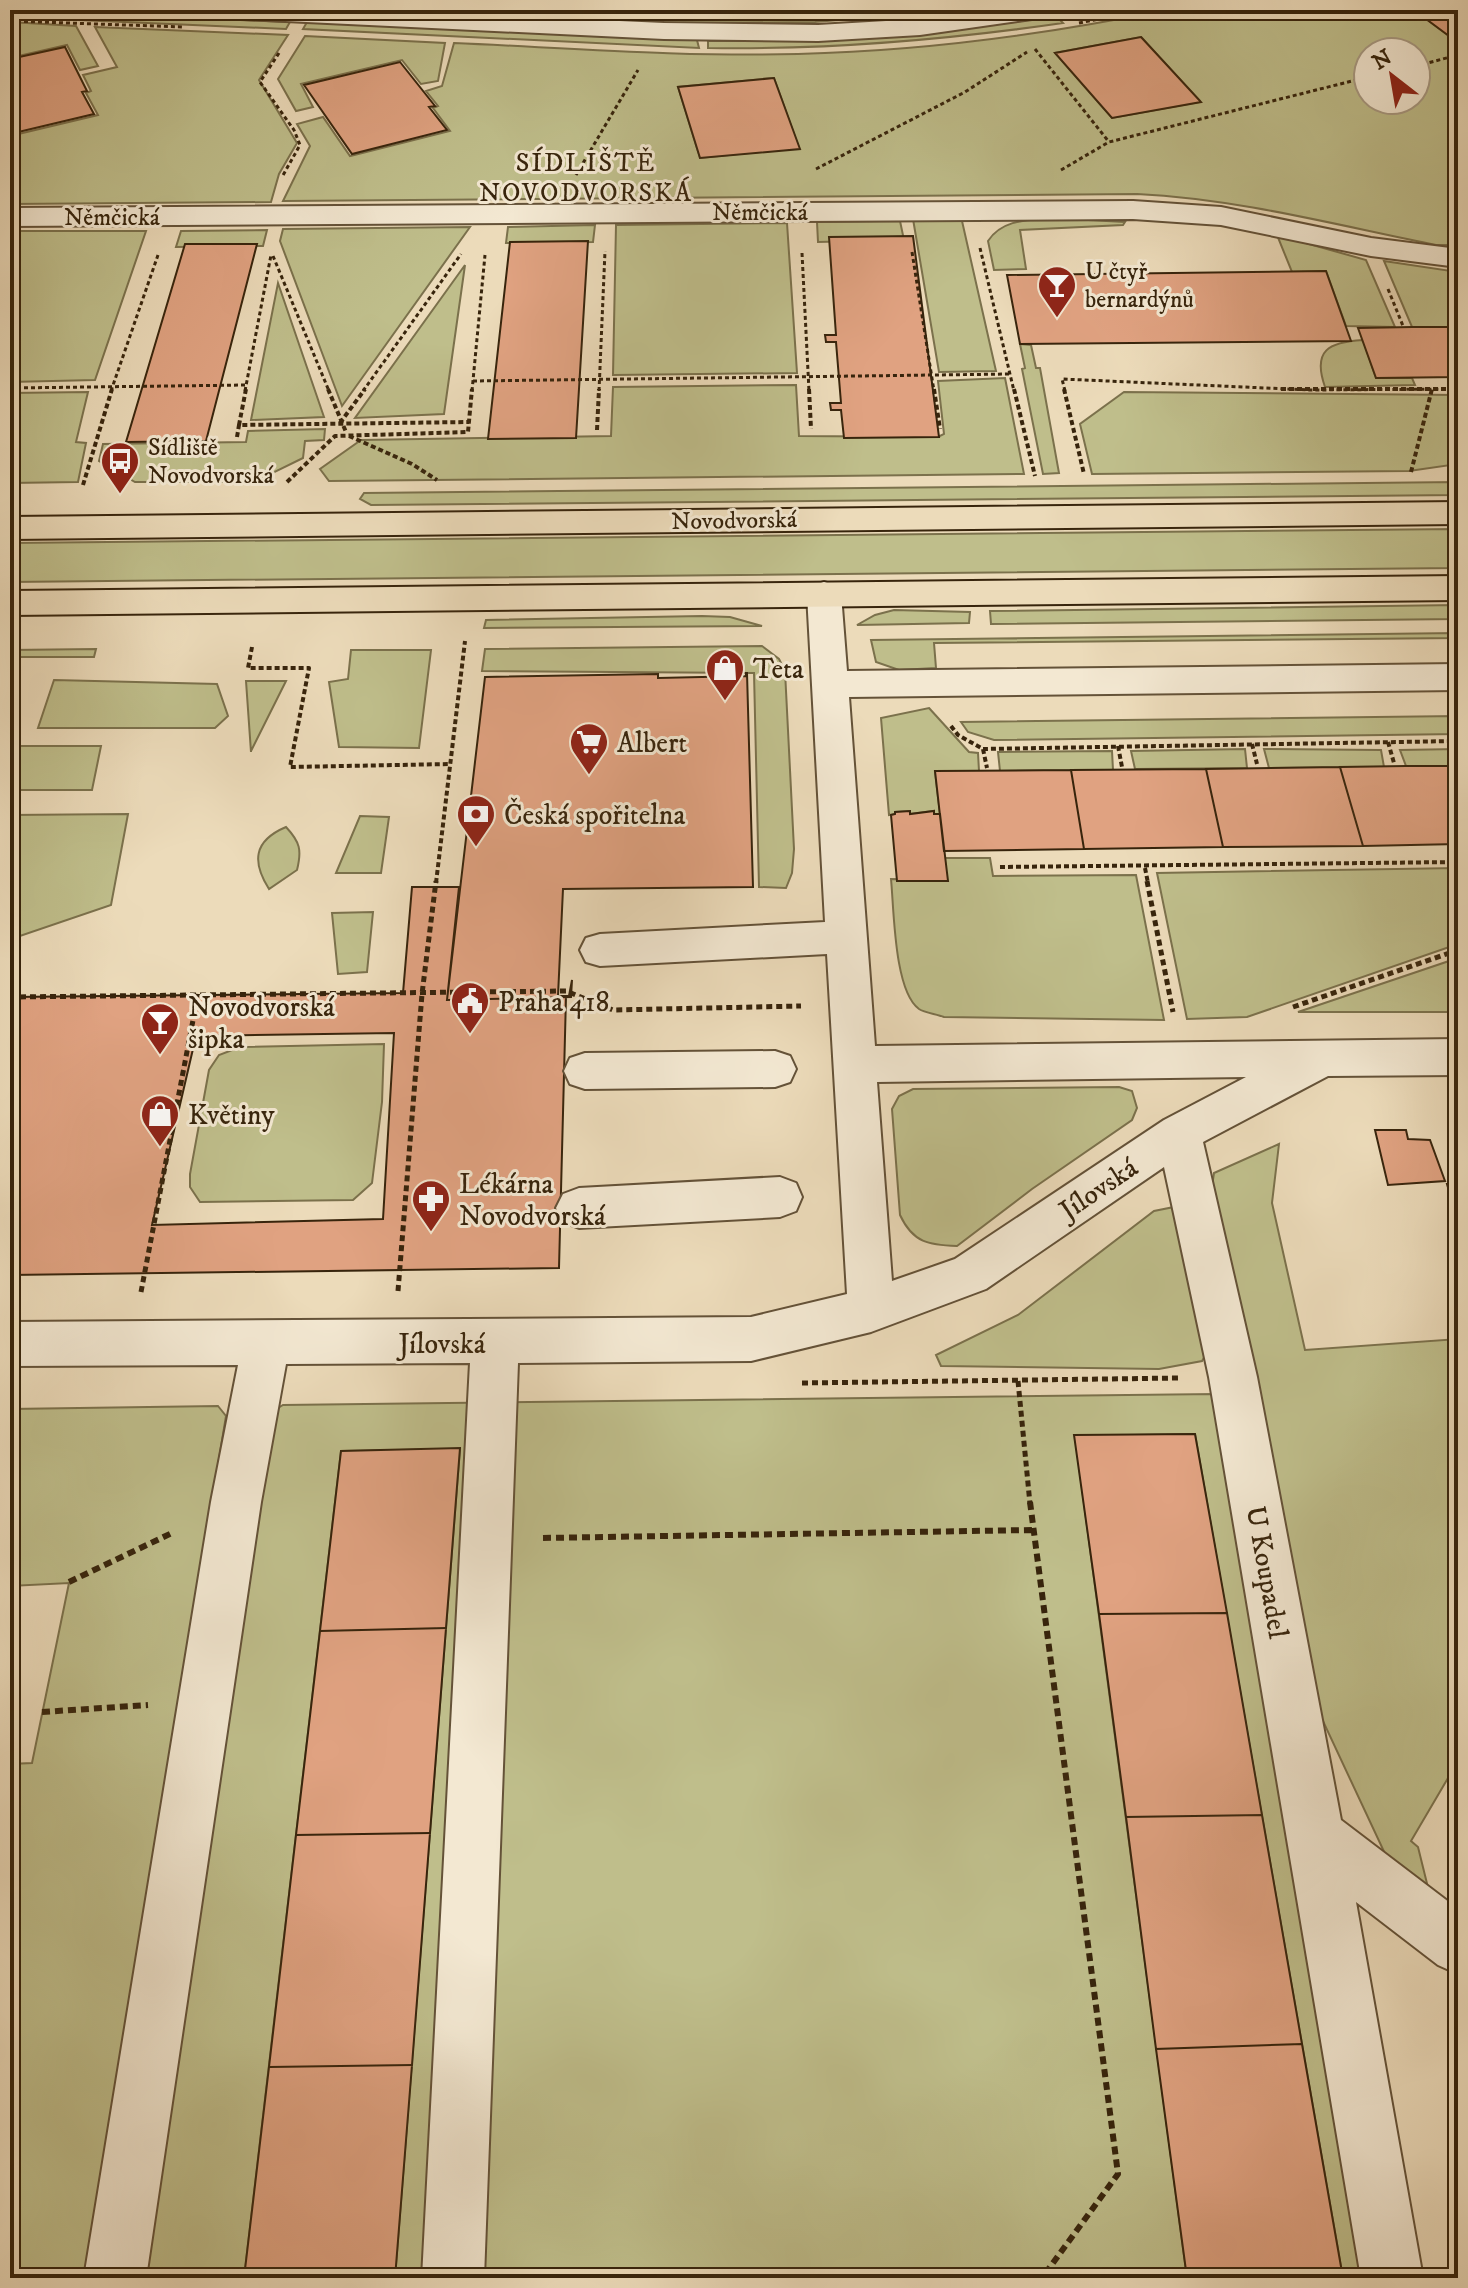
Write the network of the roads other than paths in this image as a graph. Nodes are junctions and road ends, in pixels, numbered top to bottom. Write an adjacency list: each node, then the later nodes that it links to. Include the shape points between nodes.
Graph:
1 (220, 10): 2 (street, via 818,33 920,27)
2 (1039, 10)
3 (10, 217): 4 (street, Němčická, via 1177,211)
4 (1458, 258)
5 (1458, 513): 6 (main road, Novodvorská)
6 (10, 528)
7 (1458, 588): 8 (main road)
8 (824, 594): 9 (main road); 11 (street)
9 (10, 603)
10 (1458, 677): 11 (street)
11 (830, 684): 12 (street)
12 (847, 937): 13 (street); 16 (street)
13 (600, 950)
14 (1458, 1057): 15 (street, Jílovská)
15 (1322, 1059): 16 (street, Jílovská); 19 (street, Jílovská)
16 (855, 1064): 22 (street)
17 (775, 1069): 18 (street)
18 (585, 1071)
19 (1179, 1133): 22 (street, Jílovská, via 970,1274); 26 (street, U Koupadel, via 1233,1377)
20 (780, 1197): 21 (street)
21 (579, 1208)
22 (871, 1310): 24 (street, Jílovská, via 751,1339)
23 (266, 1343): 24 (street, Jílovská); 25 (street, Jílovská); 28 (street, via 236,1502)
24 (495, 1343): 29 (street)
25 (10, 1344)
26 (1316, 1836): 27 (street); 30 (street, U Koupadel)
27 (1458, 1945)
28 (115, 2278)
29 (453, 2278)
30 (1392, 2278)

